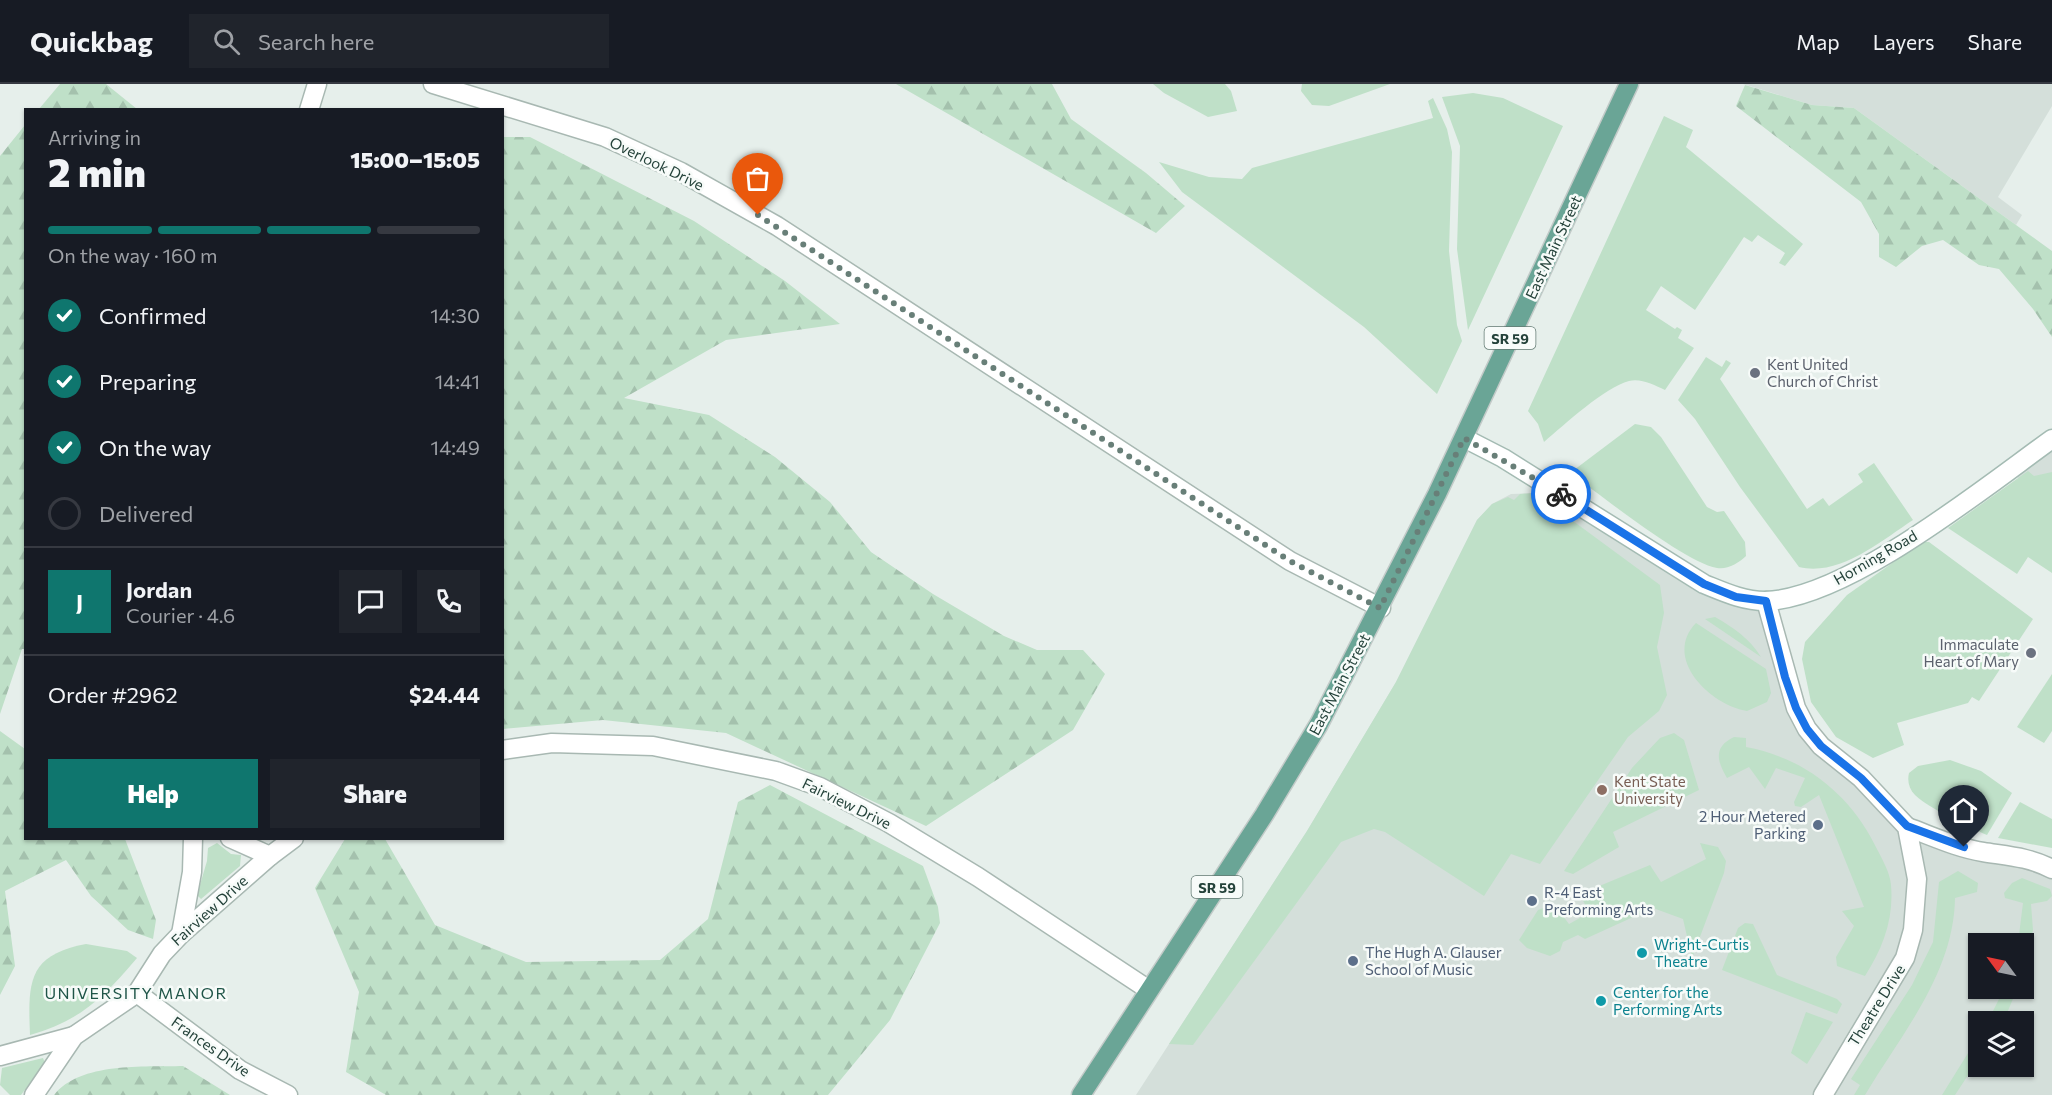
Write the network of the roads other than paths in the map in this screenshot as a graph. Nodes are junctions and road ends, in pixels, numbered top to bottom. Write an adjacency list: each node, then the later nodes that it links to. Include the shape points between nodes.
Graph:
1 (317, 84): 4 (street)
2 (432, 84): 8 (street, Overlook Drive, via 605,137 681,172 786,232 1290,561)
3 (1629, 84): 5 (main road, East Main Street / SR 59)
4 (310, 108)
5 (1464, 438): 7 (street, Horning Road, via 1503,458 1704,584 1736,597); 8 (main road, East Main Street / SR 59)
6 (2052, 439): 7 (street, Horning Road, via 1859,570 1813,590)
7 (1766, 601): 10 (street, via 1785,677 1807,729)
8 (1380, 608): 17 (main road, East Main Street / SR 59, via 1319,724 1264,815)
9 (504, 750): 17 (street, Fairview Drive, via 552,743 653,746 776,771 820,787 978,877)
10 (1907, 826): 15 (street, via 1946,842 1982,852 2014,855); 24 (street, Theatre Drive, via 1917,879 1917,902 1905,958)
11 (193, 840): 16 (street, via 192,872)
12 (234, 840): 14 (street)
13 (291, 840): 14 (street, Fairview Drive)
14 (270, 856): 16 (street, Fairview Drive)
15 (2052, 868)
16 (181, 934): 18 (street, Fairview Drive, via 162,954)
17 (1149, 990): 23 (main road, East Main Street / SR 59)
18 (137, 993): 19 (street); 22 (street, Frances Drive, via 240,1070)
19 (74, 1036): 20 (street); 21 (street)
20 (0, 1056)
21 (34, 1095)
22 (288, 1095)
23 (1080, 1095)
24 (1822, 1095)

